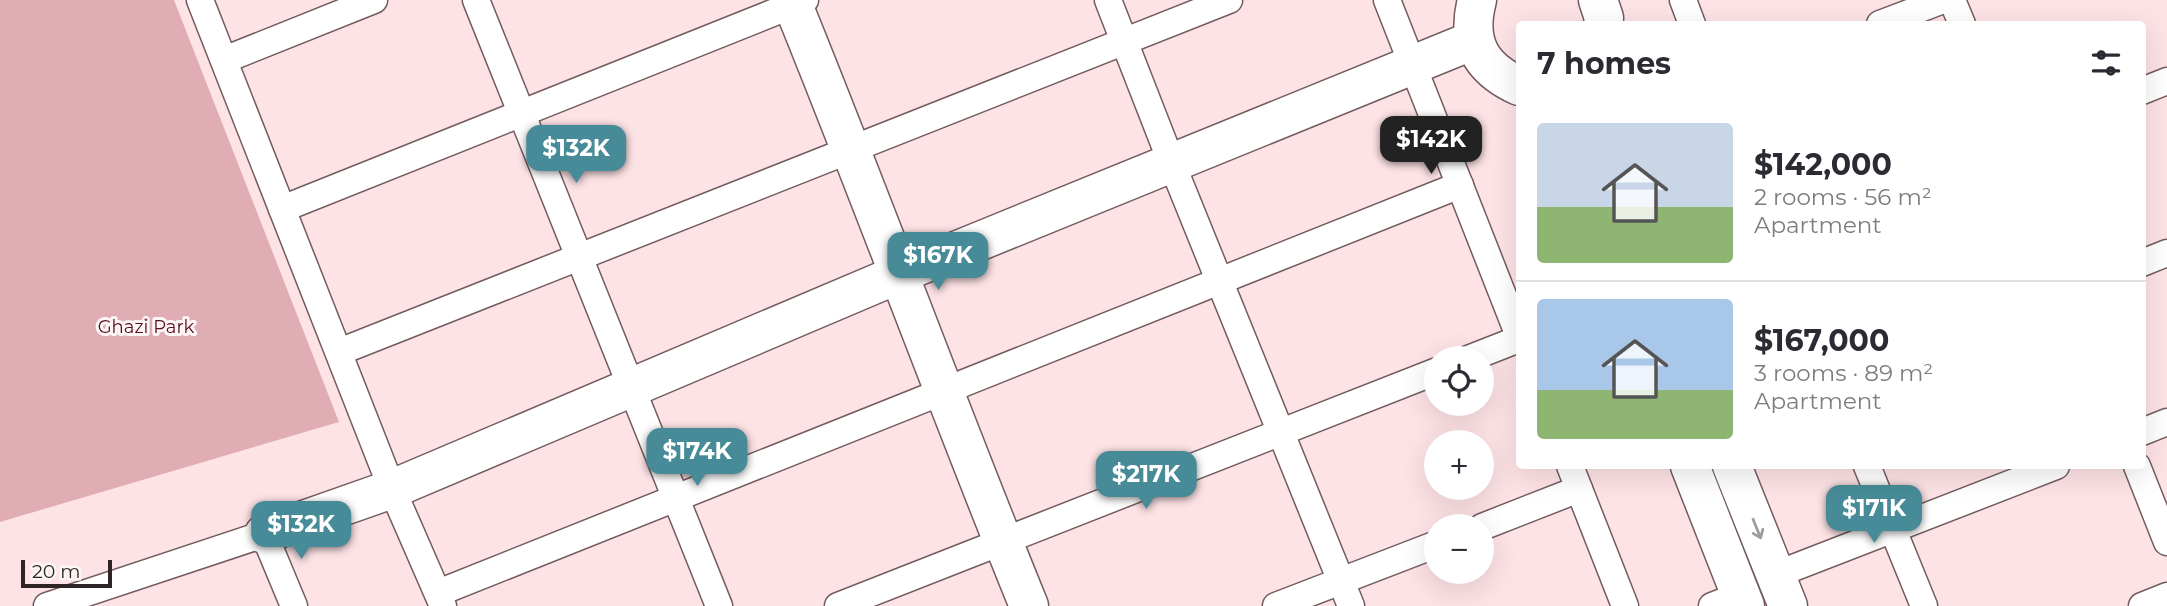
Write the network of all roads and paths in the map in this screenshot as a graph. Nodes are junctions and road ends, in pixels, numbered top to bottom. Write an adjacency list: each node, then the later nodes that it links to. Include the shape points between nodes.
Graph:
1 (200, 0): 17 (street)
2 (374, 0): 17 (street)
3 (476, 0): 22 (street)
4 (1108, 0): 16 (street)
5 (1229, 0): 16 (street)
6 (1387, 0): 18 (street)
7 (1477, 0): 15 (street, via 1472,18)
8 (1682, 0): 12 (street)
9 (1943, 0): 13 (street)
10 (1952, 0): 14 (street)
11 (796, 2): 22 (street); 23 (street)
12 (1691, 21)
13 (1888, 21)
14 (1961, 21)
15 (1474, 40): 18 (street); 20 (street, via 1484,61)
16 (1124, 41): 23 (street); 24 (street)
17 (224, 60): 26 (street)
18 (1413, 65): 24 (street); 25 (street)
19 (2167, 81): 21 (street)
20 (1516, 85)
21 (2146, 89)
22 (522, 113): 26 (street); 28 (street)
23 (852, 149): 28 (street); 30 (street)
24 (1172, 164): 30 (street); 31 (street)
25 (1460, 185): 31 (street); 32 (street)
26 (282, 209): 35 (street)
27 (2167, 253): 29 (street)
28 (579, 257): 35 (street); 37 (street)
29 (2146, 261)
30 (899, 274): 37 (street); 38 (street)
31 (1219, 281): 38 (street); 41 (street)
32 (1516, 329)
33 (1516, 338): 34 (street)
34 (1494, 348)
35 (339, 352): 48 (street)
36 (1424, 376): 41 (street)
37 (632, 388): 48 (street); 49 (street)
38 (944, 391): 49 (street); 53 (street)
39 (2167, 422): 40 (street)
40 (2146, 430)
41 (1281, 432): 53 (street); 57 (street)
42 (1691, 469): 60 (street)
43 (1733, 469): 56 (street, one-way to 56)
44 (1868, 469): 51 (street)
45 (2048, 469): 51 (street)
46 (2138, 469): 54 (street)
47 (1574, 477): 50 (street); 67 (street)
48 (393, 489): 52 (street); 59 (street)
49 (676, 498): 59 (street); 63 (street)
50 (1494, 520)
51 (1893, 529): 56 (street); 68 (street)
52 (264, 534): 61 (street); 62 (street)
53 (1003, 542): 64 (street); 65 (street)
54 (2167, 542)
55 (1424, 551): 57 (street)
56 (1781, 590)
57 (1346, 594): 66 (street)
58 (2167, 596): 69 (street)
59 (440, 600)
60 (1732, 602)
61 (47, 606)
62 (294, 606)
63 (719, 606)
64 (838, 606)
65 (1029, 606)
66 (1276, 606)
67 (1625, 606)
68 (1924, 606)
69 (2142, 606)

